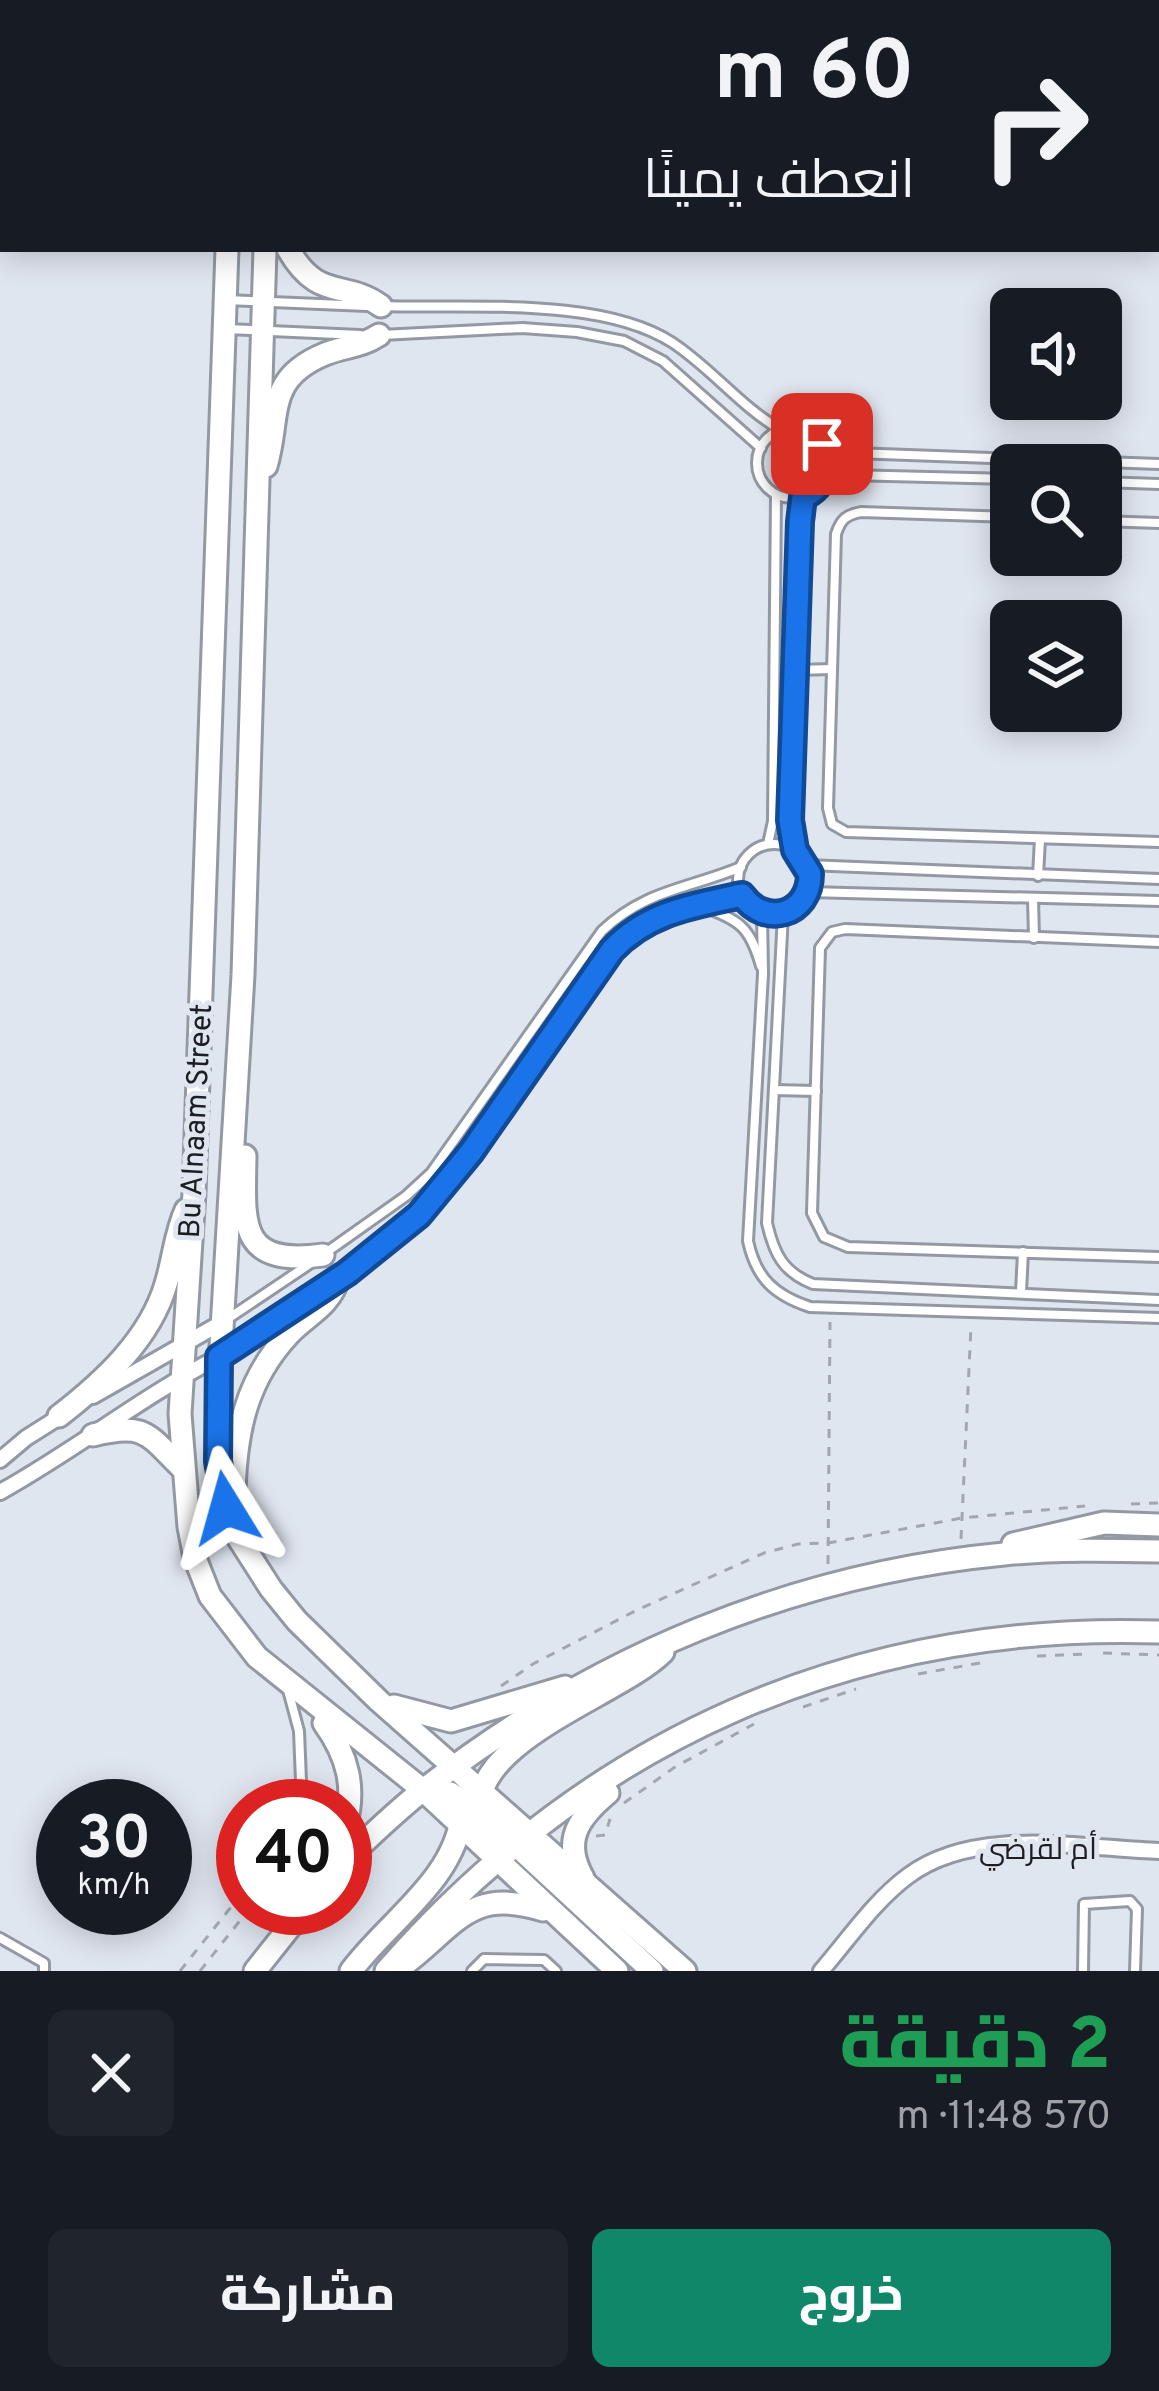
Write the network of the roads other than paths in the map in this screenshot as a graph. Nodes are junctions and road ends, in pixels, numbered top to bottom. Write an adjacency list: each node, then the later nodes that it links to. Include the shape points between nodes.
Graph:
1 (227, 252): 4 (street, Bu Alnaam Street)
2 (265, 252): 5 (street, Bu Alnaam Street)
3 (291, 252): 6 (street, via 317,282)
4 (226, 300): 5 (lane); 7 (street, Bu Alnaam Street)
5 (262, 302): 6 (lane); 8 (street, Bu Alnaam Street)
6 (381, 306): 10 (lane, via 580,312 628,321 673,343)
7 (224, 329): 8 (lane); 47 (street, Bu Alnaam Street)
8 (261, 330): 9 (lane); 18 (street, Bu Alnaam Street)
9 (380, 335): 11 (lane, via 522,328 624,340 662,361); 18 (street, via 292,375 276,399 268,461)
10 (782, 430): 11 (lane); 12 (lane, via 808,432)
11 (761, 448): 19 (lane, via 759,474)
12 (826, 452): 13 (lane); 14 (lane)
13 (1159, 464)
14 (824, 478): 15 (lane); 20 (lane)
15 (990, 478)
16 (1122, 483): 17 (lane)
17 (1159, 484)
18 (255, 488): 46 (street, Bu Alnaam Street)
19 (776, 495): 20 (lane); 28 (lane)
20 (803, 497): 25 (lane)
21 (990, 517): 24 (lane, via 848,514 836,534)
22 (1122, 522): 23 (lane)
23 (1159, 523)
24 (832, 669): 25 (lane); 26 (lane, via 832,824 846,832)
25 (797, 670): 29 (lane)
26 (1040, 838): 27 (lane); 32 (lane)
27 (1159, 842)
28 (768, 844): 29 (lane); 31 (lane)
29 (795, 850): 30 (lane)
30 (807, 865): 32 (lane); 34 (lane)
31 (741, 867): 35 (lane); 49 (lane, via 621,913 431,1173)
32 (1038, 875): 33 (lane)
33 (1159, 879)
34 (808, 892): 36 (lane); 40 (lane)
35 (742, 895): 38 (lane); 39 (lane)
36 (1034, 898): 37 (lane); 41 (lane)
37 (1159, 902)
38 (698, 904): 43 (lane, via 752,935); 51 (lane, via 654,916 622,940 419,1215)
39 (762, 913): 40 (lane); 43 (lane)
40 (783, 914): 44 (lane)
41 (1034, 938): 42 (lane); 45 (lane, via 832,932 820,948)
42 (1159, 942)
43 (763, 974): 54 (lane, via 748,1240 763,1282 810,1307)
44 (774, 1090): 45 (lane); 52 (lane, via 766,1223 772,1247 796,1277)
45 (816, 1091): 48 (lane, via 812,1214 824,1237 848,1247)
46 (233, 1119): 49 (street, via 244,1141 245,1221 254,1240 280,1258); 55 (street, Bu Alnaam Street)
47 (194, 1193): 56 (street, Bu Alnaam Street); 59 (street, via 149,1323 111,1371)
48 (1023, 1252): 50 (lane); 52 (lane)
49 (322, 1255): 55 (lane)
50 (1159, 1257)
51 (338, 1279): 57 (lane); 67 (street, via 266,1364 244,1408)
52 (1022, 1292): 53 (lane)
53 (1159, 1300)
54 (1159, 1318)
55 (221, 1323): 56 (street); 57 (street, Bu Alnaam Street)
56 (183, 1344): 58 (street, Bu Alnaam Street); 59 (street)
57 (219, 1357): 58 (street); 67 (street, Bu Alnaam Street, via 218,1461)
58 (182, 1376): 60 (street); 62 (street, Bu Alnaam Street)
59 (59, 1416): 61 (street)
60 (93, 1435): 62 (street, via 138,1429); 64 (street)
61 (0, 1460)
62 (183, 1468): 73 (street, Bu Alnaam Street, via 189,1528 210,1596)
63 (0, 1474): 64 (street)
64 (17, 1483): 65 (street)
65 (0, 1492)
66 (1159, 1526): 69 (street, via 1104,1523)
67 (232, 1528): 75 (street, Bu Alnaam Street, via 297,1621)
68 (1159, 1551): 69 (street)
69 (960, 1559): 71 (street, via 828,1585)
70 (1159, 1633): 76 (street, via 994,1637 880,1658 754,1701)
71 (669, 1641): 72 (street); 82 (street, via 651,1663 517,1747)
72 (594, 1677): 75 (street, via 451,1721); 77 (street)
73 (285, 1683): 74 (street, Bu Alnaam Street); 78 (lane)
74 (305, 1699): 79 (street, via 335,1738); 80 (street, Bu Alnaam Street)
75 (380, 1701): 77 (street, Bu Alnaam Street)
76 (631, 1763): 84 (street); 86 (street, via 572,1837)
77 (455, 1766): 80 (street); 81 (street); 82 (street, Bu Alnaam Street)
78 (301, 1779)
79 (351, 1779)
80 (423, 1790): 81 (street); 82 (street, Bu Alnaam Street); 83 (street)
81 (460, 1797): 82 (street)
82 (474, 1808): 84 (street, Bu Alnaam Street); 84 (street, Bu Alnaam Street); 93 (street, via 440,1871)
83 (372, 1836)
84 (514, 1847): 86 (street); 87 (street); 94 (street, via 428,1924); 99 (street)
85 (1159, 1851): 101 (street, أم لقرضي, via 1002,1844 950,1853 907,1876)
86 (589, 1889): 100 (street)
87 (553, 1913): 94 (street, via 488,1902); 98 (street)
88 (284, 1935): 92 (street)
89 (0, 1938): 91 (lane, via 44,1963)
90 (544, 1960): 95 (lane, via 484,1959); 96 (lane); 97 (lane)
91 (44, 1971)
92 (255, 1971)
93 (350, 1971)
94 (390, 1971)
95 (472, 1971)
96 (534, 1971)
97 (556, 1971)
98 (617, 1971)
99 (652, 1971)
100 (685, 1971)
101 (820, 1971)
102 (1083, 1971): 103 (lane, via 1084,1904 1130,1901 1137,1909)
103 (1135, 1971)

